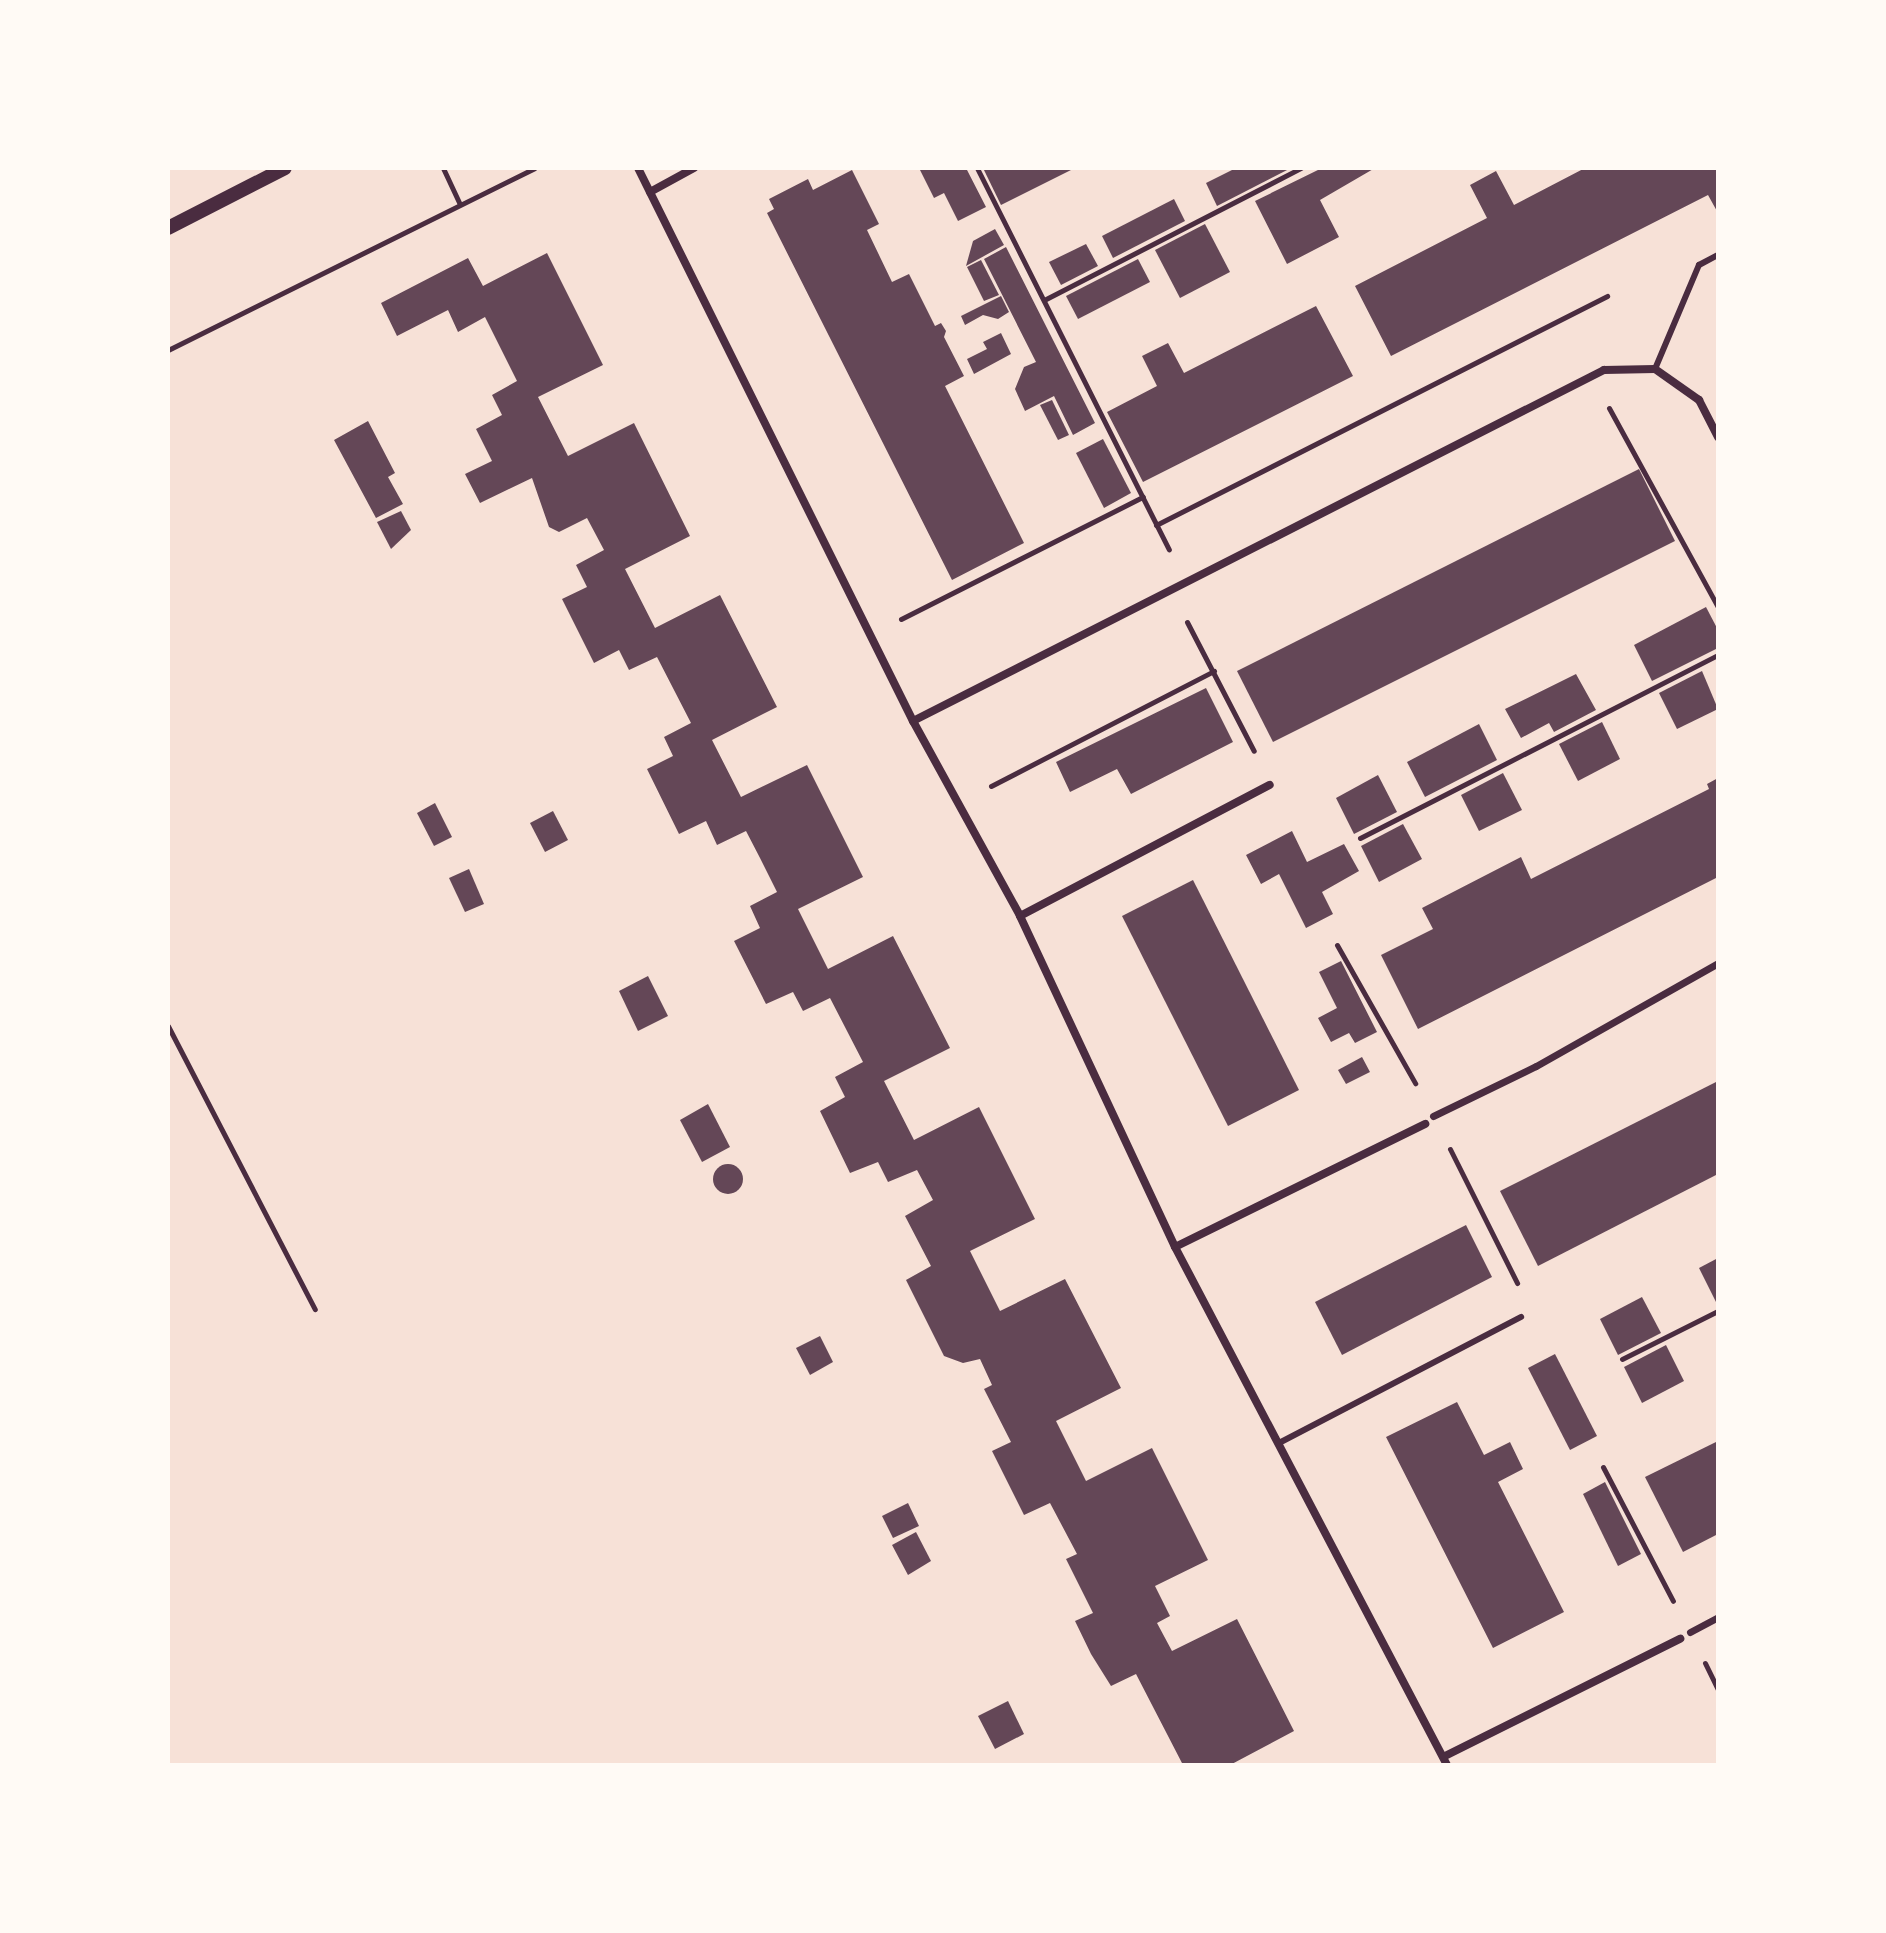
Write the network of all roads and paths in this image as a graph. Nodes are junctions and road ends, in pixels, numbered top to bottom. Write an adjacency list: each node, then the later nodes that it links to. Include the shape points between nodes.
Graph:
1 (285, 168): 10 (street)
2 (443, 168): 9 (path)
3 (534, 168): 9 (path)
4 (638, 168): 8 (street)
5 (694, 168): 8 (street)
6 (977, 168): 13 (path)
7 (1301, 168): 13 (path)
8 (650, 192): 23 (street)
9 (460, 204): 14 (path)
10 (168, 228)
11 (1718, 255): 15 (lane, via 1699,265)
12 (1607, 296): 19 (path)
13 (1044, 300): 18 (path)
14 (168, 350)
15 (1655, 369): 16 (street, via 1604,370); 17 (street, via 1699,400)
16 (1592, 376): 20 (street); 22 (path)
17 (1718, 437)
18 (1143, 497): 19 (path); 23 (path)
19 (1156, 525): 20 (path)
20 (1186, 582): 21 (street)
21 (1170, 591): 25 (path); 26 (street)
22 (1718, 607)
23 (870, 634): 26 (street)
24 (1718, 655): 29 (path)
25 (1214, 671): 27 (path); 28 (path)
26 (913, 721): 28 (street)
27 (1270, 785): 30 (street)
28 (958, 803): 30 (street)
29 (1360, 838)
30 (1020, 916): 36 (street)
31 (1337, 945): 34 (path)
32 (1718, 963): 34 (street, via 1536,1066)
33 (168, 1026): 37 (path)
34 (1433, 1116): 39 (path, via 1532,1312)
35 (1425, 1124): 36 (street)
36 (1175, 1247): 41 (street)
37 (315, 1309)
38 (1718, 1311): 40 (path)
39 (1521, 1317): 41 (lane)
40 (1622, 1359)
41 (1279, 1443): 47 (street)
42 (1603, 1467): 44 (path)
43 (1718, 1617): 44 (street)
44 (1690, 1632): 46 (path)
45 (1680, 1639): 47 (street)
46 (1718, 1690)
47 (1446, 1760)

